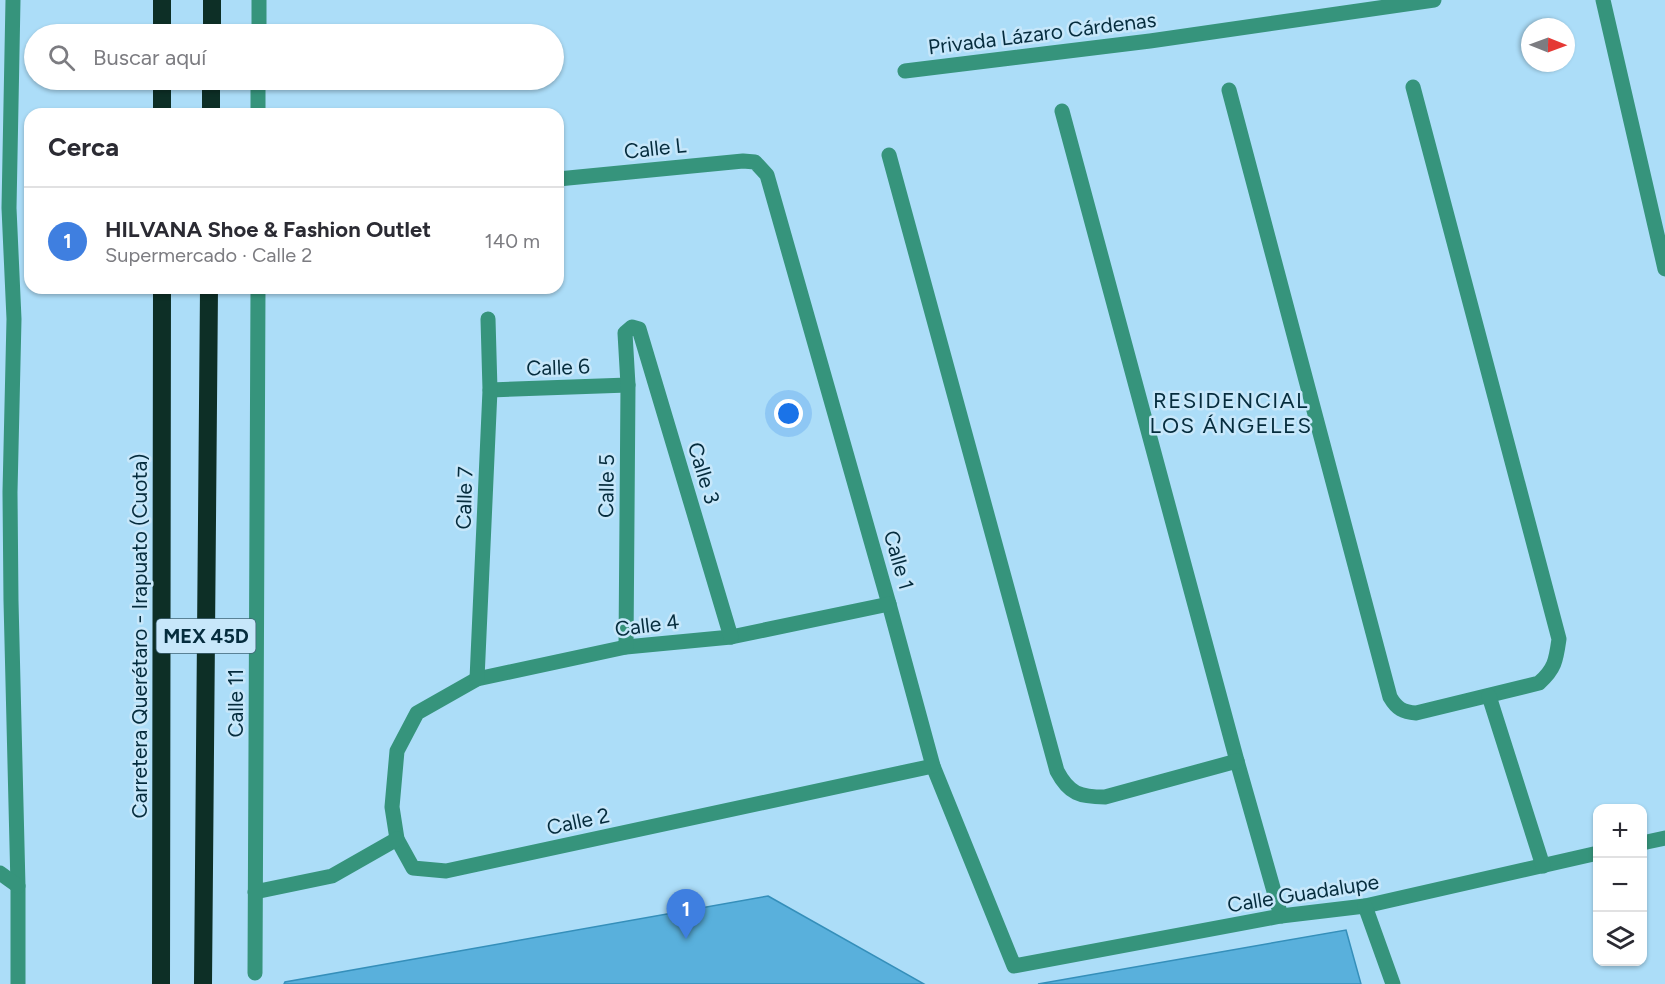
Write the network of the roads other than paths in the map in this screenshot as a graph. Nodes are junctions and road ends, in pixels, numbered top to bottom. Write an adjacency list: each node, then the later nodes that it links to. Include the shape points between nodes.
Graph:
1 (13, 0): 20 (street)
2 (162, 0): 7 (highway)
3 (212, 0): 8 (highway)
4 (259, 0): 9 (street)
5 (1434, 0): 10 (street, Privada Lázaro Cárdenas)
6 (1603, 0): 25 (street)
7 (162, 24)
8 (212, 24)
9 (259, 24)
10 (905, 71)
11 (1413, 87): 39 (street, via 1559,639 1549,675 1539,683)
12 (162, 90): 16 (highway)
13 (211, 90): 17 (highway)
14 (258, 90): 18 (street)
15 (1229, 90): 39 (street, via 1390,697 1404,712 1416,714)
16 (162, 108)
17 (211, 108)
18 (258, 108)
19 (1062, 111): 40 (street)
20 (6, 141): 24 (street)
21 (889, 155): 40 (street, via 1062,782 1088,797 1106,796)
22 (755, 162): 23 (street, Calle L, via 743,160); 34 (street, Calle 1, via 767,174)
23 (564, 178)
24 (5, 205): 33 (street, via 14,319)
25 (1665, 269)
26 (162, 294): 56 (highway, Carretera Querétaro - Irapuato (Cuota) / MEX 45D)
27 (209, 294): 51 (highway, MEX 45D)
28 (258, 294): 49 (street, Calle 11)
29 (488, 319): 32 (street, Calle 7)
30 (632, 327): 31 (street, Calle 5, via 625,333); 36 (street, Calle 3, via 639,330)
31 (628, 385): 32 (street, Calle 6); 37 (street, Calle 5)
32 (490, 390): 38 (street, Calle 7)
33 (5, 493): 35 (street)
34 (890, 604): 36 (street, Calle 4); 41 (street, Calle 1)
35 (6, 634): 48 (street)
36 (731, 636): 37 (street, Calle 4)
37 (626, 647): 38 (street, Calle 4)
38 (477, 679): 43 (street, Calle 4, via 417,713 397,751 392,807)
39 (1489, 696): 46 (street)
40 (1237, 761): 52 (street)
41 (933, 766): 43 (street, Calle 2, via 446,871 413,868); 53 (street, Calle 1)
42 (1665, 838): 44 (street)
43 (397, 839): 49 (street, via 332,876)
44 (1647, 842)
45 (1593, 854): 46 (street, Calle Guadalupe)
46 (1543, 866): 50 (street, Calle Guadalupe)
47 (0, 873): 48 (street)
48 (18, 886): 55 (street)
49 (255, 892): 54 (street, Calle 11)
50 (1365, 906): 52 (street, Calle Guadalupe); 59 (street)
51 (203, 907): 57 (highway, MEX 45D); 58 (highway)
52 (1281, 916): 53 (street, Calle Guadalupe)
53 (1014, 966)
54 (255, 974)
55 (18, 984)
56 (161, 984)
57 (203, 984)
58 (210, 984)
59 (1393, 984)

